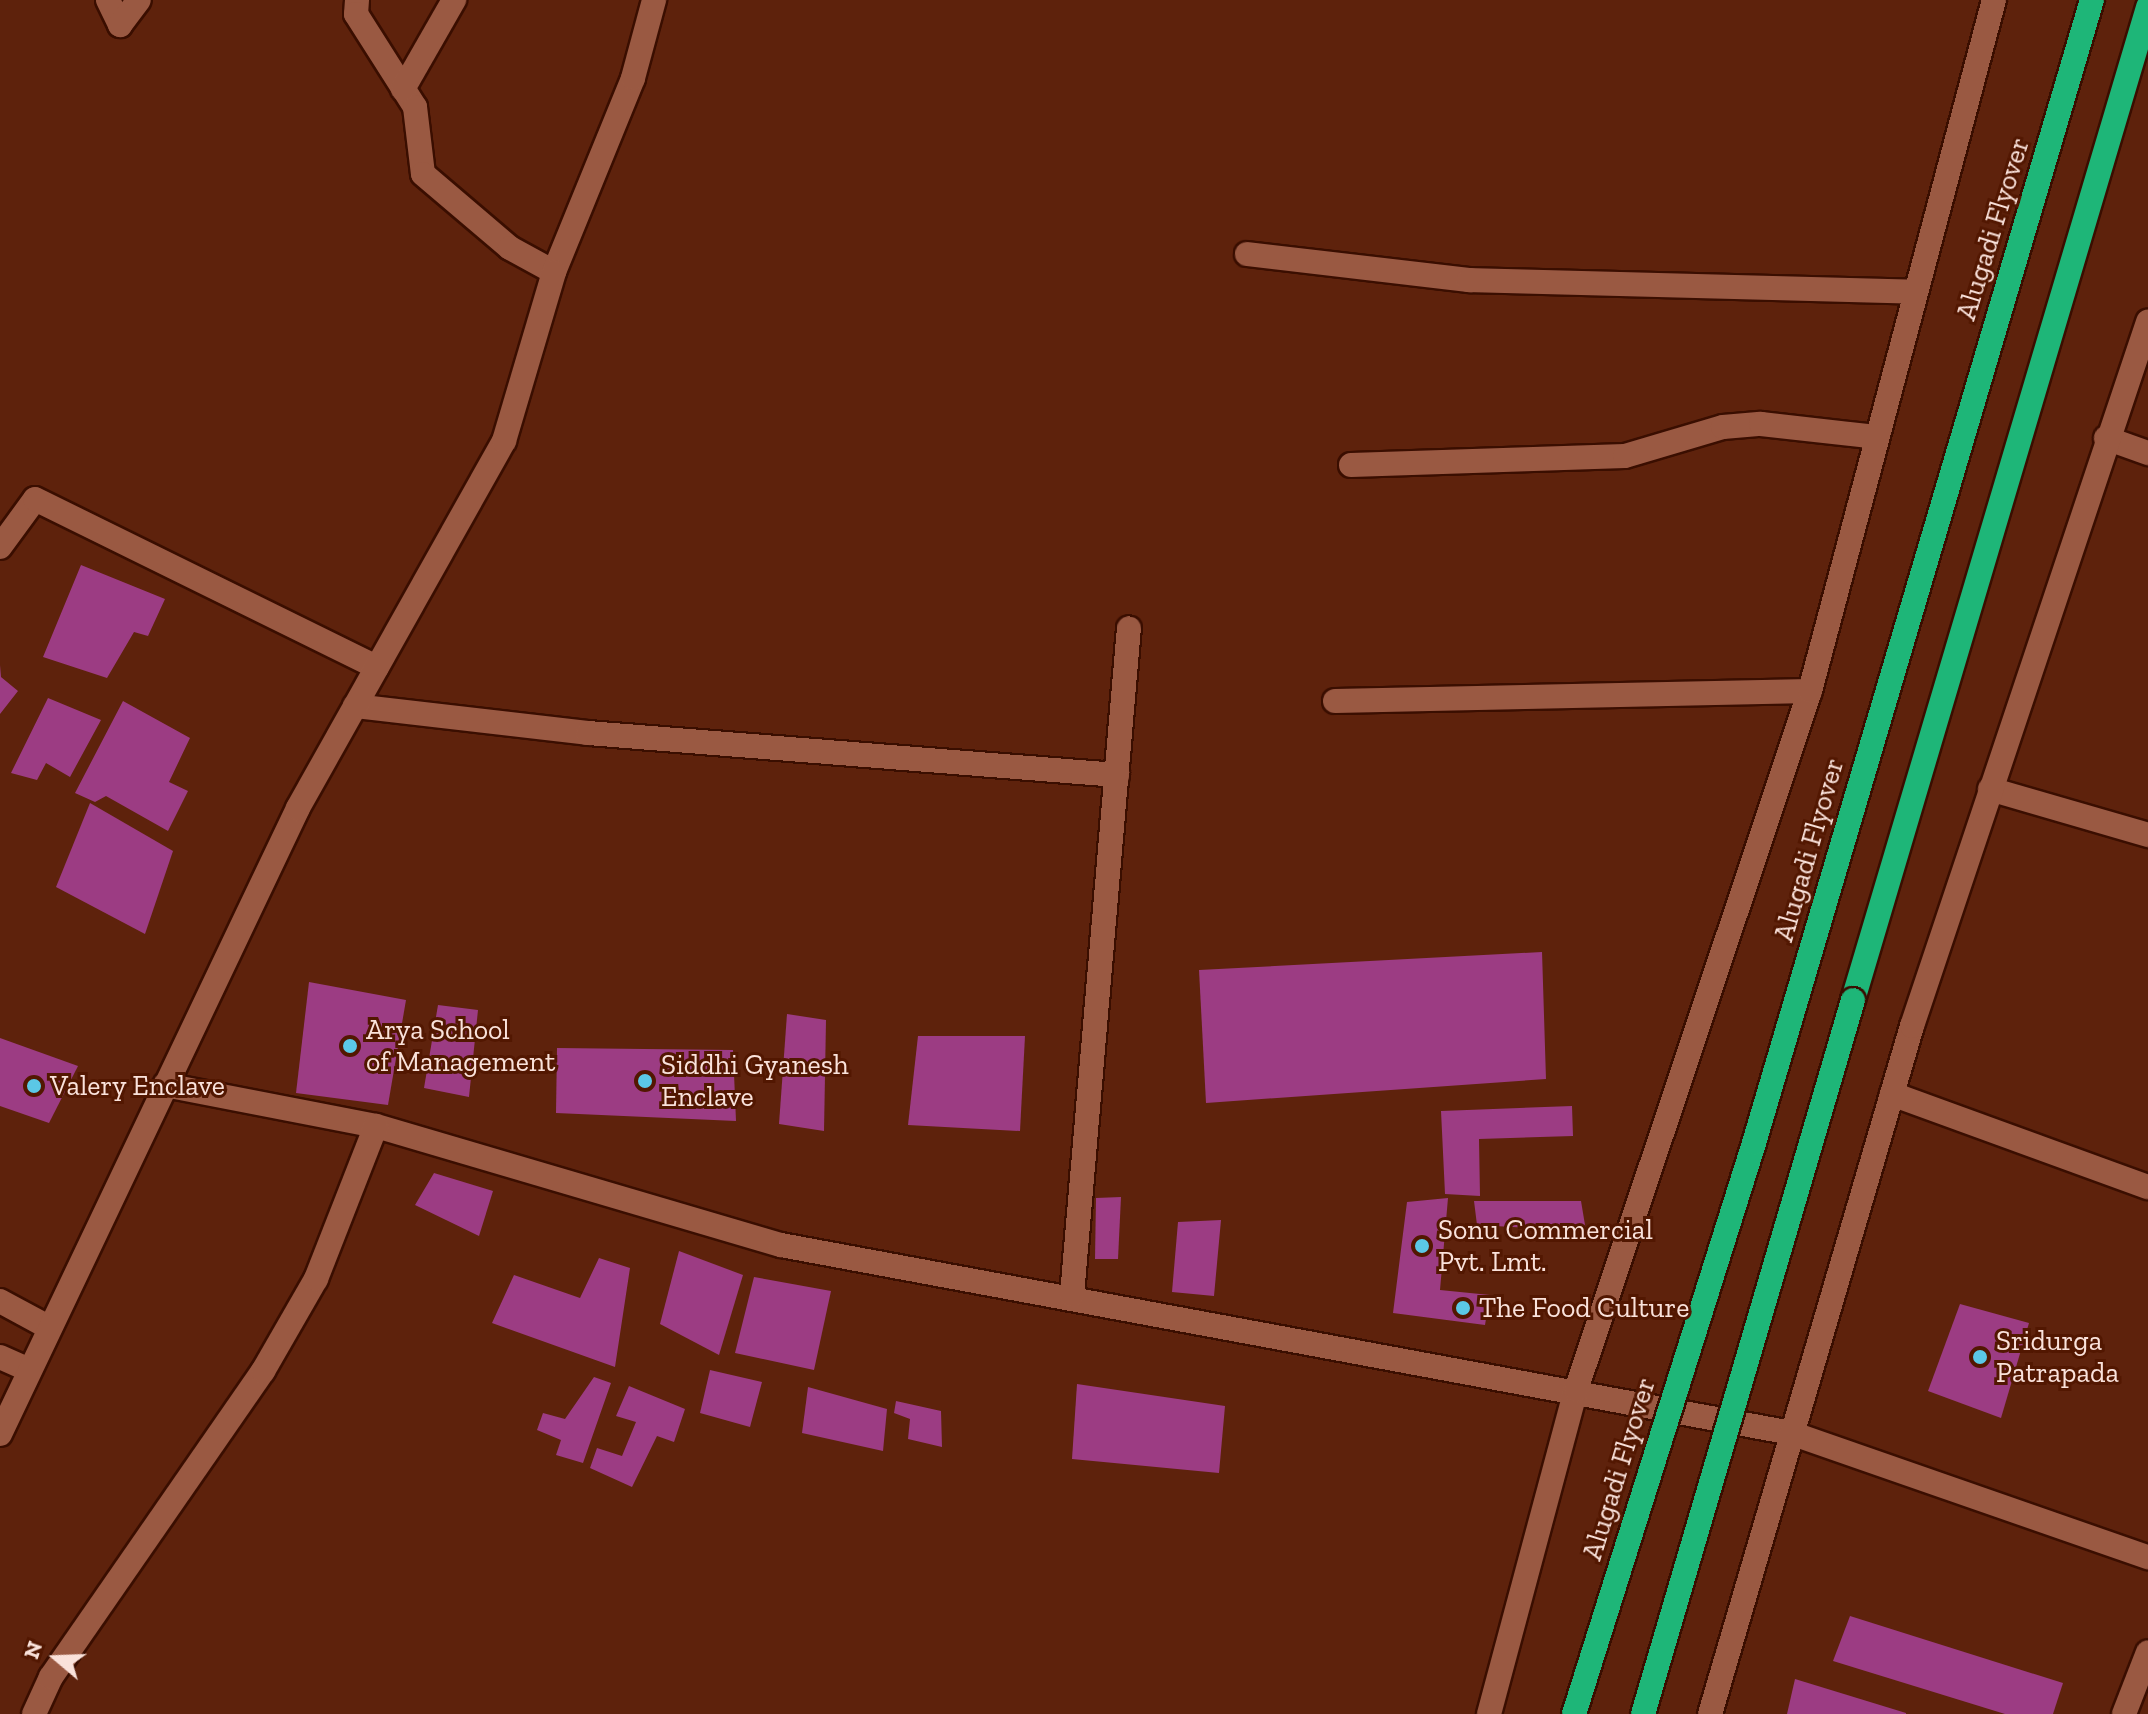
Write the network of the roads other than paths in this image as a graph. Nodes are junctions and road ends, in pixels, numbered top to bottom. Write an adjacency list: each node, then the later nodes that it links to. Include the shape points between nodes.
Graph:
1 (108, 0): 2 (street, via 120,25)
2 (139, 0)
3 (357, 0): 9 (street, via 356,14)
4 (454, 0): 9 (street)
5 (654, 0): 11 (street, via 633,78)
6 (2092, 0): 43 (highway, Alugadi Flyover, bridge, via 1758,1128)
7 (1987, 1): 12 (street)
8 (2148, 7): 44 (highway, bridge)
9 (403, 89): 11 (street, via 415,107 423,174 510,248)
10 (1247, 254): 12 (street, via 1469,280)
11 (554, 272): 20 (street, via 504,441)
12 (1914, 292): 14 (street)
13 (2148, 322): 15 (street)
14 (1876, 437): 17 (street, via 1761,424 1723,427 1625,456); 21 (street)
15 (2106, 438): 16 (street); 25 (street)
16 (2148, 453)
17 (1351, 465)
18 (0, 547): 20 (street, via 35,499)
19 (1129, 628): 24 (street)
20 (377, 667): 23 (street)
21 (1810, 691): 22 (street); 36 (street)
22 (1335, 701)
23 (355, 706): 24 (street, via 588,733); 27 (street)
24 (1117, 775): 31 (street)
25 (1990, 789): 26 (street); 28 (street)
26 (2148, 835)
27 (165, 1085): 29 (street); 33 (street)
28 (1892, 1094): 30 (street); 37 (street)
29 (376, 1126): 31 (street, via 781,1245); 41 (street, via 316,1279 263,1371 51,1677)
30 (2148, 1187)
31 (1072, 1295): 36 (street)
32 (0, 1301): 33 (street)
33 (48, 1327): 35 (street)
34 (0, 1357): 35 (street)
35 (29, 1370): 38 (street)
36 (1576, 1390): 37 (street); 42 (street)
37 (1791, 1433): 39 (street); 45 (street)
38 (0, 1434)
39 (2148, 1557)
40 (2148, 1652): 46 (street)
41 (34, 1714)
42 (1489, 1714)
43 (1574, 1714)
44 (1643, 1714)
45 (1710, 1714)
46 (2124, 1714)

